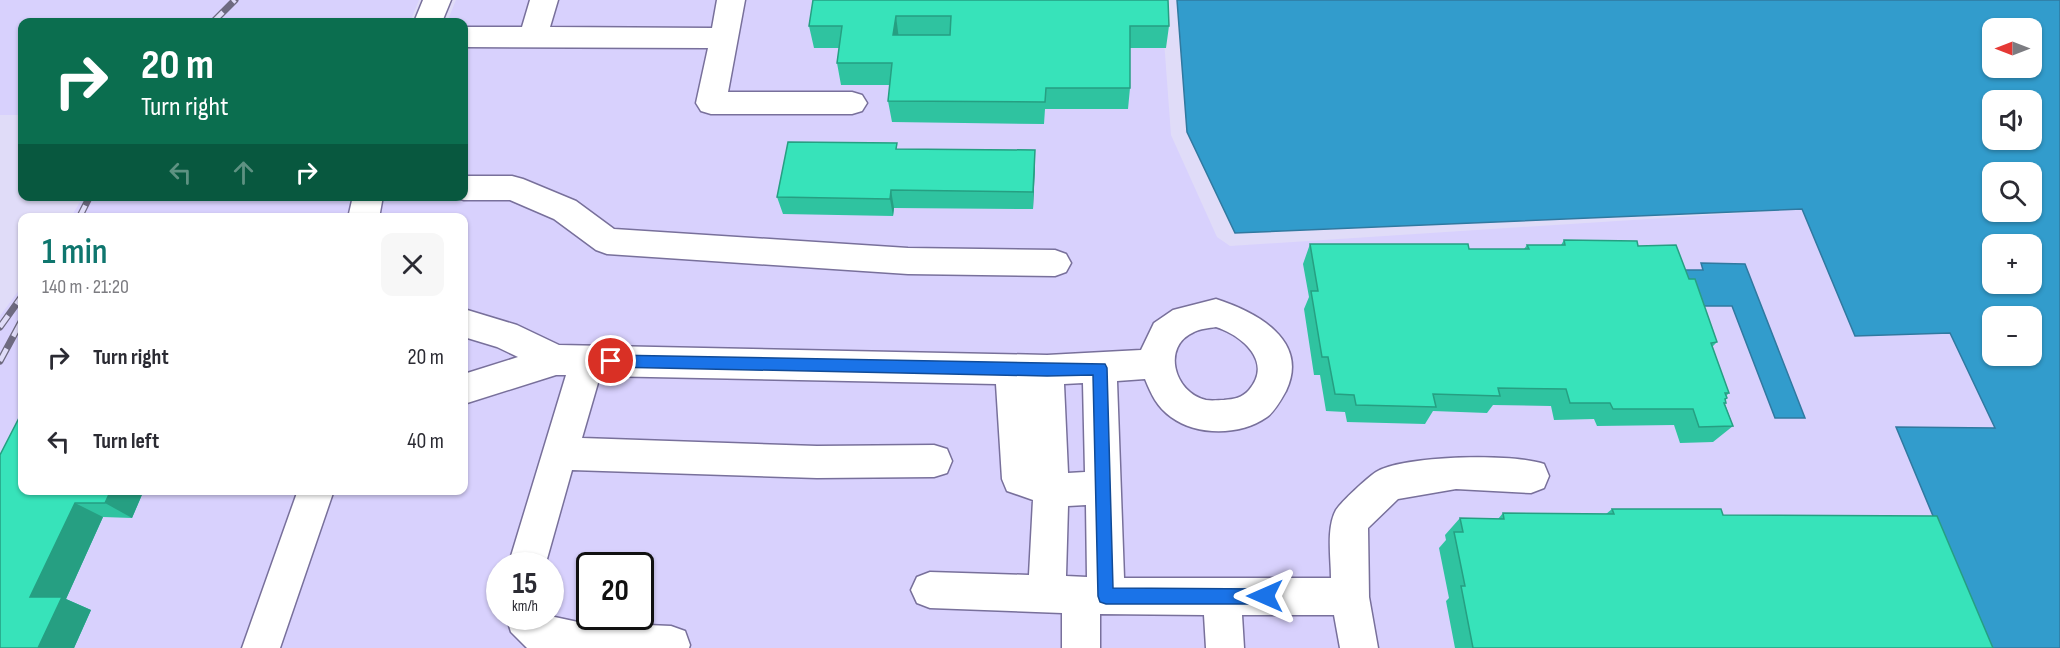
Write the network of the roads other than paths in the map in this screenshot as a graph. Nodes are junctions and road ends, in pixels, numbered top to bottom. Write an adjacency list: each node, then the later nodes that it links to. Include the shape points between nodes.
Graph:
1 (437, 0): 4 (street)
2 (544, 0): 6 (street)
3 (731, 0): 7 (street)
4 (430, 18)
5 (468, 37): 6 (street)
6 (533, 37): 7 (street)
7 (724, 38): 8 (street, via 711,103)
8 (852, 103)
9 (468, 188): 10 (street, via 512,188 565,210 608,241 908,261)
10 (1055, 263)
11 (468, 325): 12 (street)
12 (571, 360): 15 (street); 17 (street); 18 (street)
13 (1156, 364): 14 (street)
14 (1100, 368): 16 (street); 21 (street)
15 (1012, 369): 16 (street); 22 (street, via 1020,479)
16 (1047, 370): 22 (street)
17 (468, 388)
18 (559, 453): 19 (street, via 818,462); 24 (street)
19 (934, 460)
20 (1531, 476): 28 (street, via 1456,473 1389,484 1350,521)
21 (1103, 488): 22 (street); 26 (street)
22 (1051, 490): 26 (street)
23 (314, 495): 31 (street)
24 (530, 552)
25 (930, 590): 26 (street)
26 (1078, 595): 27 (street); 32 (street)
27 (1222, 596): 28 (street); 33 (street)
28 (1350, 597): 34 (street)
29 (536, 630): 30 (street, via 578,641)
30 (671, 645)
31 (261, 648)
32 (1082, 648)
33 (1225, 648)
34 (1359, 648)

